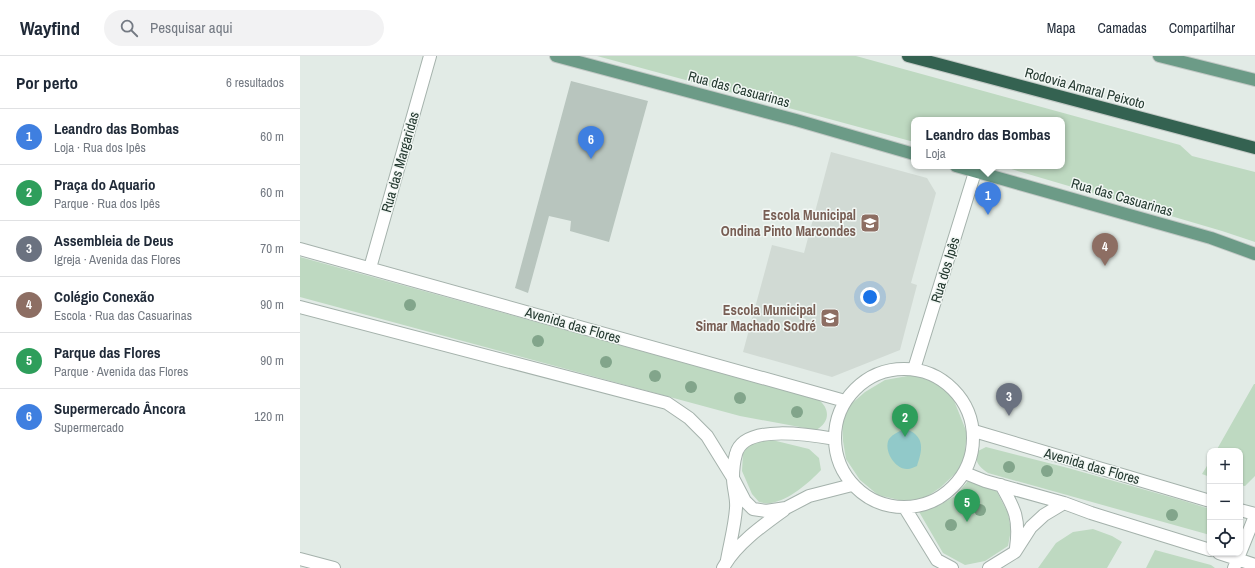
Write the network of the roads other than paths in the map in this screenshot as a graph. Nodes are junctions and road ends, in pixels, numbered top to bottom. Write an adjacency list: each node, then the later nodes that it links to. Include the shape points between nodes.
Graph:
1 (430, 56): 12 (street, Rua das Margaridas)
2 (556, 56): 7 (main road, Rua das Casuarinas)
3 (908, 56): 6 (highway, Rodovia Amaral Peixoto)
4 (1159, 56): 5 (main road)
5 (1255, 80)
6 (1255, 148)
7 (911, 153)
8 (966, 169): 9 (main road, Rua das Casuarinas)
9 (975, 172): 11 (main road, Rua das Casuarinas, via 1211,238); 14 (street, Rua dos Ipês)
10 (300, 249): 12 (street, Avenida das Flores)
11 (1255, 254)
12 (370, 268): 15 (street, Avenida das Flores)
13 (300, 307): 19 (street, via 666,403 689,418 707,436)
14 (914, 369): 15 (street, via 887,370 863,381); 16 (street, via 942,379 964,402)
15 (845, 401): 17 (street, via 837,419)
16 (974, 431): 18 (street, via 973,453); 22 (street, Avenida das Flores)
17 (835, 439): 19 (street, via 802,434 755,436 744,442 736,452); 20 (street, via 839,463)
18 (965, 473): 21 (street); 25 (street, via 950,491 929,503)
19 (733, 478): 24 (street, via 745,501 753,508 766,512); 33 (street, via 736,507)
20 (852, 485): 24 (street, via 809,496); 25 (street, via 876,502)
21 (1001, 485): 23 (street); 29 (street, via 1016,513 1018,533)
22 (1207, 500)
23 (1064, 503): 28 (street, via 1091,514); 29 (street, via 1030,527)
24 (786, 508): 33 (street, via 754,533)
25 (906, 508): 34 (street)
26 (1243, 511): 27 (street)
27 (1255, 515): 32 (street)
28 (1207, 549)
29 (1015, 552): 38 (street); 39 (street)
30 (1224, 556): 32 (street)
31 (300, 559): 36 (street)
32 (1236, 563): 35 (street)
33 (725, 564)
34 (939, 564): 37 (street)
35 (1255, 565)
36 (334, 568)
37 (952, 568)
38 (989, 568)
39 (1005, 568)

